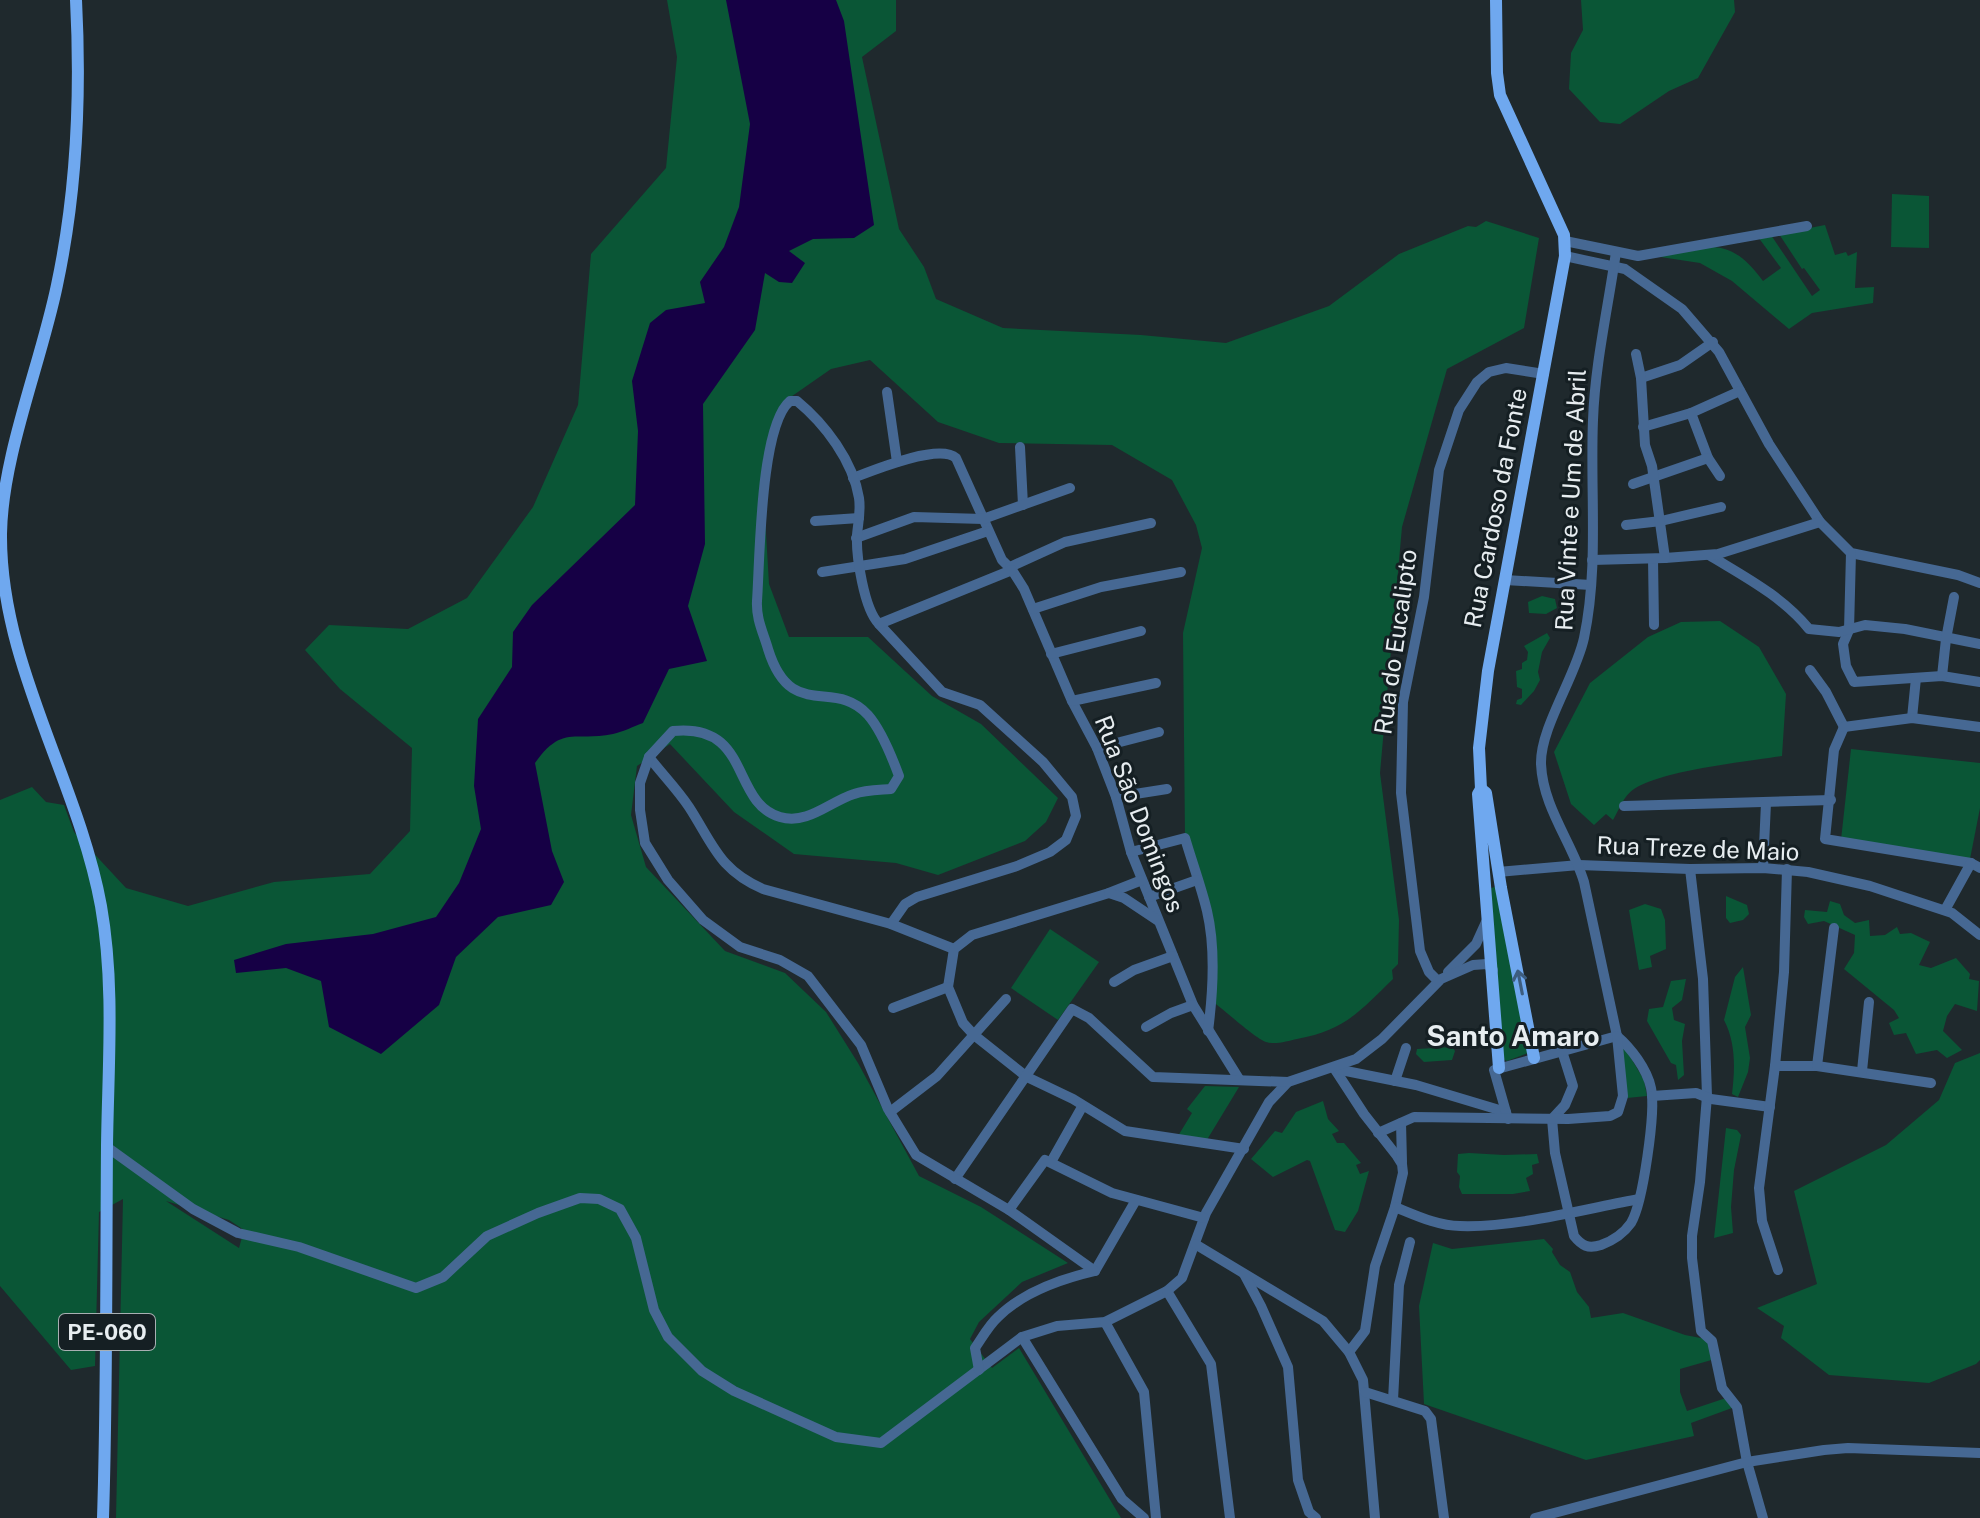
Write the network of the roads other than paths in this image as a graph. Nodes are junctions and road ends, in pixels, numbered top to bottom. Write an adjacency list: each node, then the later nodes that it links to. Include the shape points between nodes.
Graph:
1 (76, 0): 127 (main road, PE-060, via 80,82 69,218 6,491 1,534 11,623 85,837 102,910 109,1009)
2 (1496, 0): 4 (main road, via 1500,95)
3 (1807, 226): 5 (street, via 1638,256)
4 (1565, 238): 5 (street); 6 (main road, Rua Cardoso da Fonte)
5 (1616, 252): 7 (street, Rua Vinte e Um de Abril)
6 (1565, 256): 7 (street); 10 (main road, Rua Cardoso da Fonte)
7 (1614, 267): 8 (street, via 1664,294); 38 (street, Rua Vinte e Um de Abril, via 1593,418)
8 (1713, 342): 11 (street, via 1680,365); 12 (street)
9 (1636, 354): 11 (street)
10 (1544, 374): 43 (main road, Rua Cardoso da Fonte); 94 (street, Rua do Eucalipto, via 1506,368 1477,382 1459,410 1439,470 1424,597 1403,702 1401,793 1420,951 1429,972)
11 (1641, 378): 15 (street)
12 (1740, 391): 14 (street); 30 (street)
13 (887, 392): 18 (street)
14 (1691, 413): 15 (street); 17 (street)
15 (1643, 427): 20 (street)
16 (1020, 447): 24 (street)
17 (1708, 458): 19 (street); 20 (street)
18 (897, 462): 21 (street); 27 (street, Rua São Domingos, via 954,455)
19 (1720, 476)
20 (1653, 477): 22 (street); 29 (street)
21 (853, 478): 26 (street); 66 (street, via 816,417 797,401 787,403 769,455 756,611 773,663 789,686 868,715 899,776 891,789 855,793 801,819 777,816 757,801 718,738 693,729 673,731)
22 (1633, 484)
23 (1070, 488): 24 (street)
24 (1023, 505): 27 (street)
25 (1721, 507): 29 (street)
26 (859, 518): 28 (street); 34 (street)
27 (983, 519): 33 (street, Rua São Domingos); 34 (street, via 914,517)
28 (815, 521)
29 (1661, 521): 32 (street); 37 (street)
30 (1820, 522): 35 (street); 36 (street)
31 (1151, 523): 40 (street, via 1065,542)
32 (1626, 525)
33 (988, 531): 39 (street, via 905,559); 40 (street, Rua São Domingos)
34 (856, 538): 39 (street)
35 (1851, 553): 44 (street); 50 (street)
36 (1709, 555): 37 (street); 50 (street, via 1776,597 1809,629)
37 (1659, 558): 38 (street); 49 (street)
38 (1592, 560): 45 (street, Rua Vinte e Um de Abril)
39 (861, 566): 41 (street); 48 (street, via 867,603)
40 (1011, 569): 47 (street, Rua São Domingos); 48 (street)
41 (822, 572)
42 (1181, 572): 47 (street, via 1101,587)
43 (1505, 580): 45 (street); 68 (main road, Rua Cardoso da Fonte, via 1482,709)
44 (1980, 583)
45 (1591, 585): 74 (street, Rua Vinte e Um de Abril, via 1584,639 1546,734 1541,763 1552,812)
46 (1954, 597): 52 (street)
47 (1033, 609): 54 (street, Rua São Domingos)
48 (879, 624): 88 (street, via 942,692 980,705 1043,762 1072,797 1076,816 1066,840 1050,852 917,897)
49 (1654, 625)
50 (1849, 630): 52 (street, via 1865,625); 57 (street, via 1843,644 1854,682)
51 (1141, 631): 54 (street)
52 (1946, 639): 53 (street); 56 (street)
53 (1980, 644)
54 (1051, 654): 60 (street, Rua São Domingos)
55 (1810, 670): 62 (street)
56 (1942, 676): 57 (street); 58 (street)
57 (1916, 678): 61 (street)
58 (1980, 682)
59 (1156, 683): 60 (street)
60 (1072, 701): 65 (street, Rua São Domingos)
61 (1912, 718): 62 (street); 63 (street)
62 (1844, 727): 70 (street, via 1834,750)
63 (1980, 727)
64 (1159, 732): 65 (street)
65 (1097, 748): 69 (street, Rua São Domingos)
66 (649, 757): 88 (street, via 688,805 729,870 763,889); 122 (street, via 640,783 645,843 668,880 703,920 740,947 808,976 861,1045)
67 (1167, 789): 69 (street)
68 (1481, 789): 79 (main road, Rua Cardoso da Fonte, via 1486,793); 80 (main road, Rua Cardoso da Fonte)
69 (1116, 797): 73 (street, Rua São Domingos)
70 (1831, 800): 71 (street); 75 (street, via 1825,839)
71 (1766, 803): 72 (street); 76 (street)
72 (1624, 806)
73 (1131, 852): 81 (street, Rua São Domingos); 82 (street, via 1185,838)
74 (1579, 865): 77 (street, Rua Treze de Maio); 79 (street, Rua Treze de Maio); 104 (street, Rua Vinte e Um de Abril)
75 (1976, 866): 85 (street)
76 (1763, 868): 77 (street, Rua Treze de Maio); 78 (street, Rua Treze de Maio)
77 (1690, 869): 119 (street, via 1703,979)
78 (1787, 869): 85 (street, Rua Treze de Maio, via 1870,886); 108 (street)
79 (1498, 872): 80 (main road); 107 (main road, Rua Cardoso da Fonte, one-way to 79)
80 (1484, 874): 86 (main road, Rua Cardoso da Fonte)
81 (1142, 880): 83 (street); 84 (street, Rua São Domingos)
82 (1197, 880): 84 (street); 102 (street, via 1211,940)
83 (1109, 893): 87 (street); 91 (street, via 972,935)
84 (1149, 897): 87 (street, Rua São Domingos)
85 (1945, 910): 90 (street, Rua Treze de Maio)
86 (1488, 911): 93 (main road, Rua Cardoso da Fonte); 94 (street, via 1476,944)
87 (1159, 921): 92 (street, Rua São Domingos)
88 (891, 924): 91 (street)
89 (1834, 928): 109 (street)
90 (1980, 935)
91 (954, 949): 96 (street)
92 (1173, 956): 95 (street); 99 (street, Rua São Domingos)
93 (1493, 970): 94 (street, via 1477,964); 111 (main road, Rua Cardoso da Fonte)
94 (1440, 980): 110 (street, via 1382,1039)
95 (1114, 982)
96 (948, 987): 100 (street); 103 (street)
97 (1006, 999): 103 (street)
98 (1869, 1002): 112 (street)
99 (1193, 1005): 101 (street); 102 (street, Rua São Domingos)
100 (893, 1008)
101 (1146, 1027)
102 (1208, 1031): 114 (street, Rua São Domingos)
103 (974, 1035): 113 (street); 122 (street, via 937,1076)
104 (1617, 1036): 106 (street); 118 (street, via 1648,1079); 124 (street, Rua Vinte e Um de Abril, via 1623,1096 1618,1112)
105 (1406, 1048): 115 (street)
106 (1562, 1051): 107 (street); 124 (street, via 1573,1086)
107 (1534, 1058): 111 (street)
108 (1775, 1066): 109 (street); 121 (street)
109 (1817, 1066): 112 (street)
110 (1334, 1068): 115 (street); 116 (street); 126 (street)
111 (1499, 1068): 123 (street, Rua Cardoso da Fonte, via 1494,1070)
112 (1862, 1071): 117 (street)
113 (1027, 1077): 114 (street, via 1072,1009 1089,1018 1153,1077); 120 (street); 131 (street)
114 (1239, 1079): 116 (street)
115 (1395, 1081): 123 (street)
116 (1288, 1082): 128 (street, via 1269,1102)
117 (1931, 1083)
118 (1652, 1096): 119 (street); 132 (street)
119 (1707, 1096): 121 (street); 151 (street, via 1692,1236 1701,1331 1712,1341 1722,1388 1737,1407)
120 (1082, 1107): 128 (street, via 1125,1131); 129 (street)
121 (1770, 1107): 140 (street, via 1759,1207)
122 (890, 1112): 131 (street, via 916,1155)
123 (1507, 1115): 124 (street); 125 (street, via 1414,1117)
124 (1552, 1119): 136 (street)
125 (1401, 1123): 126 (street); 130 (street)
126 (1378, 1133): 130 (street)
127 (107, 1147): 147 (street, via 193,1209 238,1233 299,1247 416,1288 443,1277 487,1236 580,1198 599,1199 620,1209 636,1238 654,1310 668,1337 702,1371 734,1391 836,1437 881,1443); 152 (main road, PE-060)
128 (1244, 1149): 137 (street)
129 (1051, 1162): 133 (street); 135 (street, via 1045,1160)
130 (1402, 1164): 134 (street)
131 (955, 1179): 135 (street)
132 (1639, 1199): 136 (street); 136 (street, via 1629,1226 1597,1246 1580,1244)
133 (1136, 1200): 137 (street); 141 (street)
134 (1395, 1207): 136 (street, via 1458,1226); 146 (street, via 1375,1266 1365,1331)
135 (1009, 1210): 141 (street)
136 (1567, 1212)
137 (1204, 1218): 139 (street)
138 (1410, 1242): 149 (street, via 1399,1285)
139 (1195, 1244): 142 (street); 143 (street, via 1182,1278)
140 (1778, 1270)
141 (1095, 1271): 147 (street, via 1030,1294 997,1317 975,1348)
142 (1243, 1272): 146 (street, via 1323,1321); 156 (street, via 1288,1367 1298,1480)
143 (1167, 1291): 144 (street); 155 (street, via 1211,1364)
144 (1105, 1322): 145 (street, via 1057,1326); 154 (street, via 1144,1392)
145 (1022, 1337): 147 (street); 153 (street, via 1122,1499)
146 (1349, 1352): 148 (street)
147 (979, 1370)
148 (1365, 1392): 149 (street); 157 (street)
149 (1393, 1400): 158 (street, via 1425,1411 1431,1419)
150 (1980, 1453): 151 (street, via 1848,1448)
151 (1747, 1462): 159 (street); 160 (street)
152 (103, 1518)
153 (1144, 1518)
154 (1156, 1518)
155 (1230, 1518)
156 (1316, 1518)
157 (1375, 1518)
158 (1444, 1518)
159 (1535, 1518)
160 (1763, 1518)

